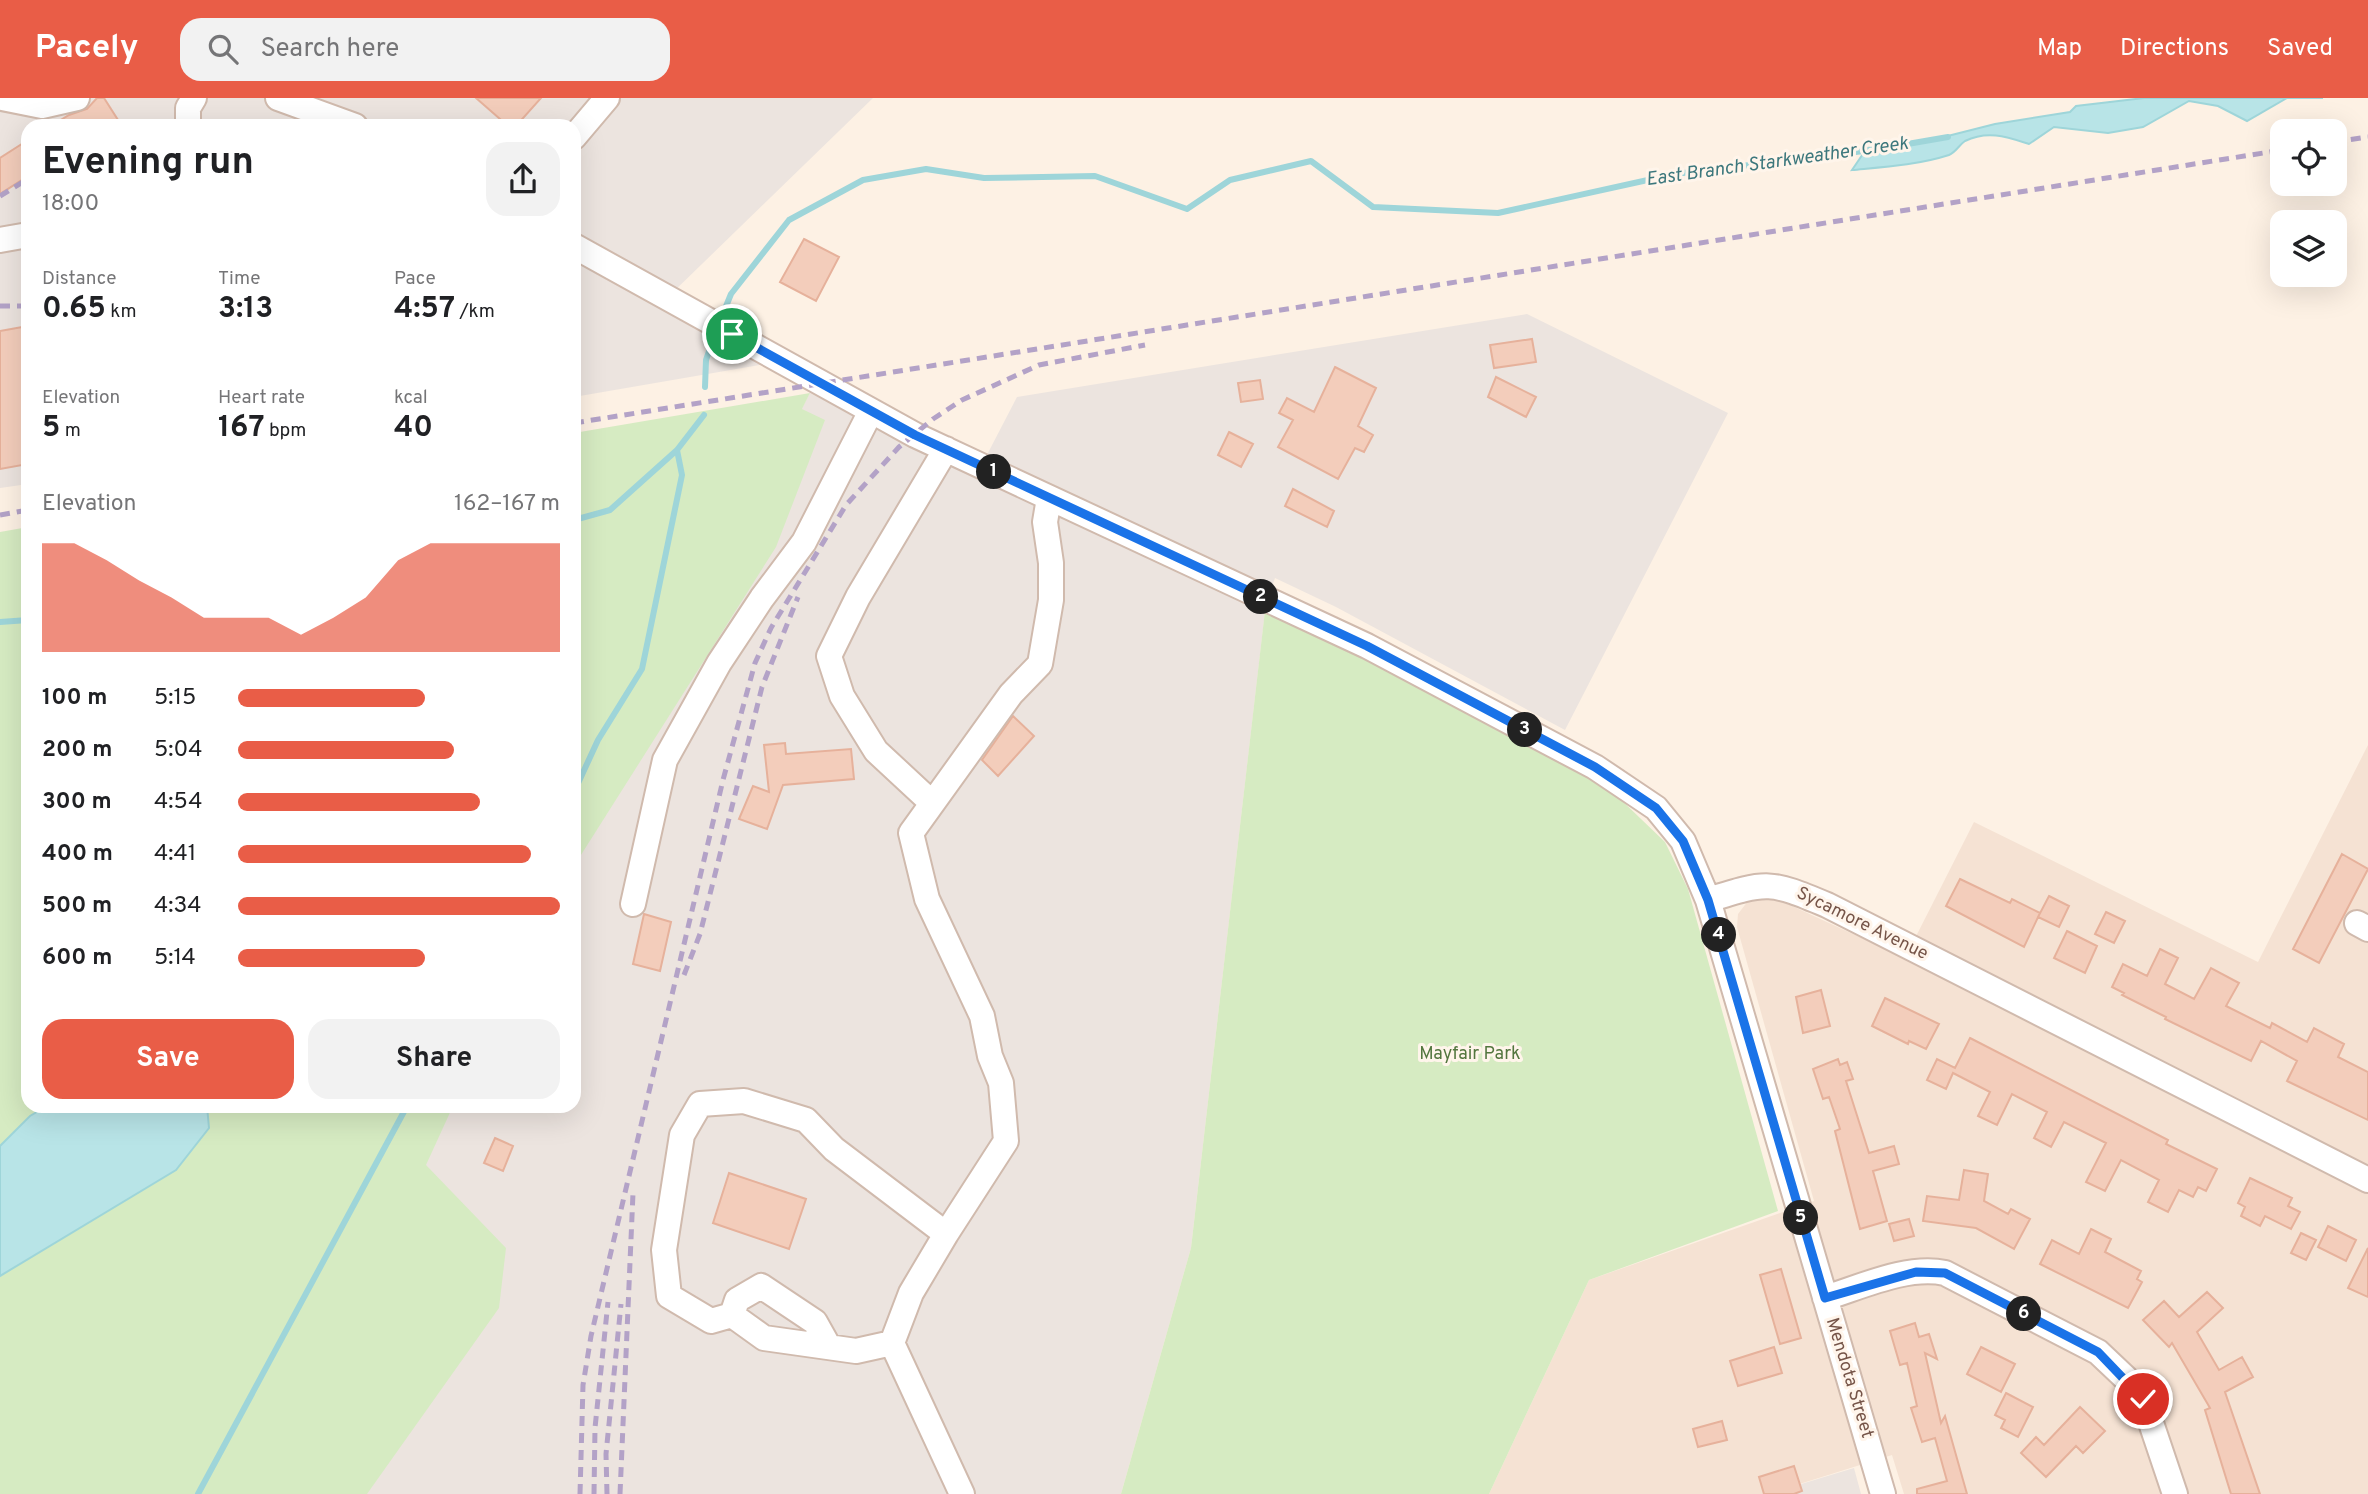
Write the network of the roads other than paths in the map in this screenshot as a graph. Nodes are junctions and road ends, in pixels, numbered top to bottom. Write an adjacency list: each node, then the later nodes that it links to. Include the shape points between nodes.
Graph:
1 (2, 98): 2 (street, via 42,106)
2 (77, 98)
3 (194, 98): 6 (street)
4 (278, 98): 7 (street)
5 (607, 98): 8 (street)
6 (188, 119)
7 (336, 119)
8 (581, 129)
9 (21, 236): 10 (street)
10 (0, 240)
11 (581, 250): 12 (street)
12 (872, 411): 13 (street); 17 (street, via 804,542 719,663 665,760)
13 (946, 449): 14 (street); 15 (street, via 858,597 829,656 842,696 876,751)
14 (1049, 498): 15 (street, via 1045,522 1051,600 1041,664 1011,694); 16 (street, via 1367,646 1595,767 1656,808 1683,841)
15 (932, 803): 19 (street, via 911,833 927,899 982,1016 1001,1083 1006,1141)
16 (1708, 900): 18 (street, Sycamore Avenue, via 1764,884 1806,896); 20 (street, Mendota Street)
17 (632, 904)
18 (2368, 1180)
19 (946, 1234): 21 (street, via 834,1149 806,1120 744,1101 700,1104 682,1135 664,1250 669,1296 711,1321); 22 (street, via 911,1293)
20 (1825, 1298): 25 (street, Mendota Street); 26 (street, via 1894,1277 1935,1271 2098,1352 2143,1399)
21 (732, 1315): 23 (street, via 764,1338); 23 (street, via 737,1300 761,1286 815,1322)
22 (892, 1343): 23 (street, via 856,1352); 24 (street)
23 (829, 1347)
24 (962, 1494)
25 (1883, 1494)
26 (2175, 1494)

